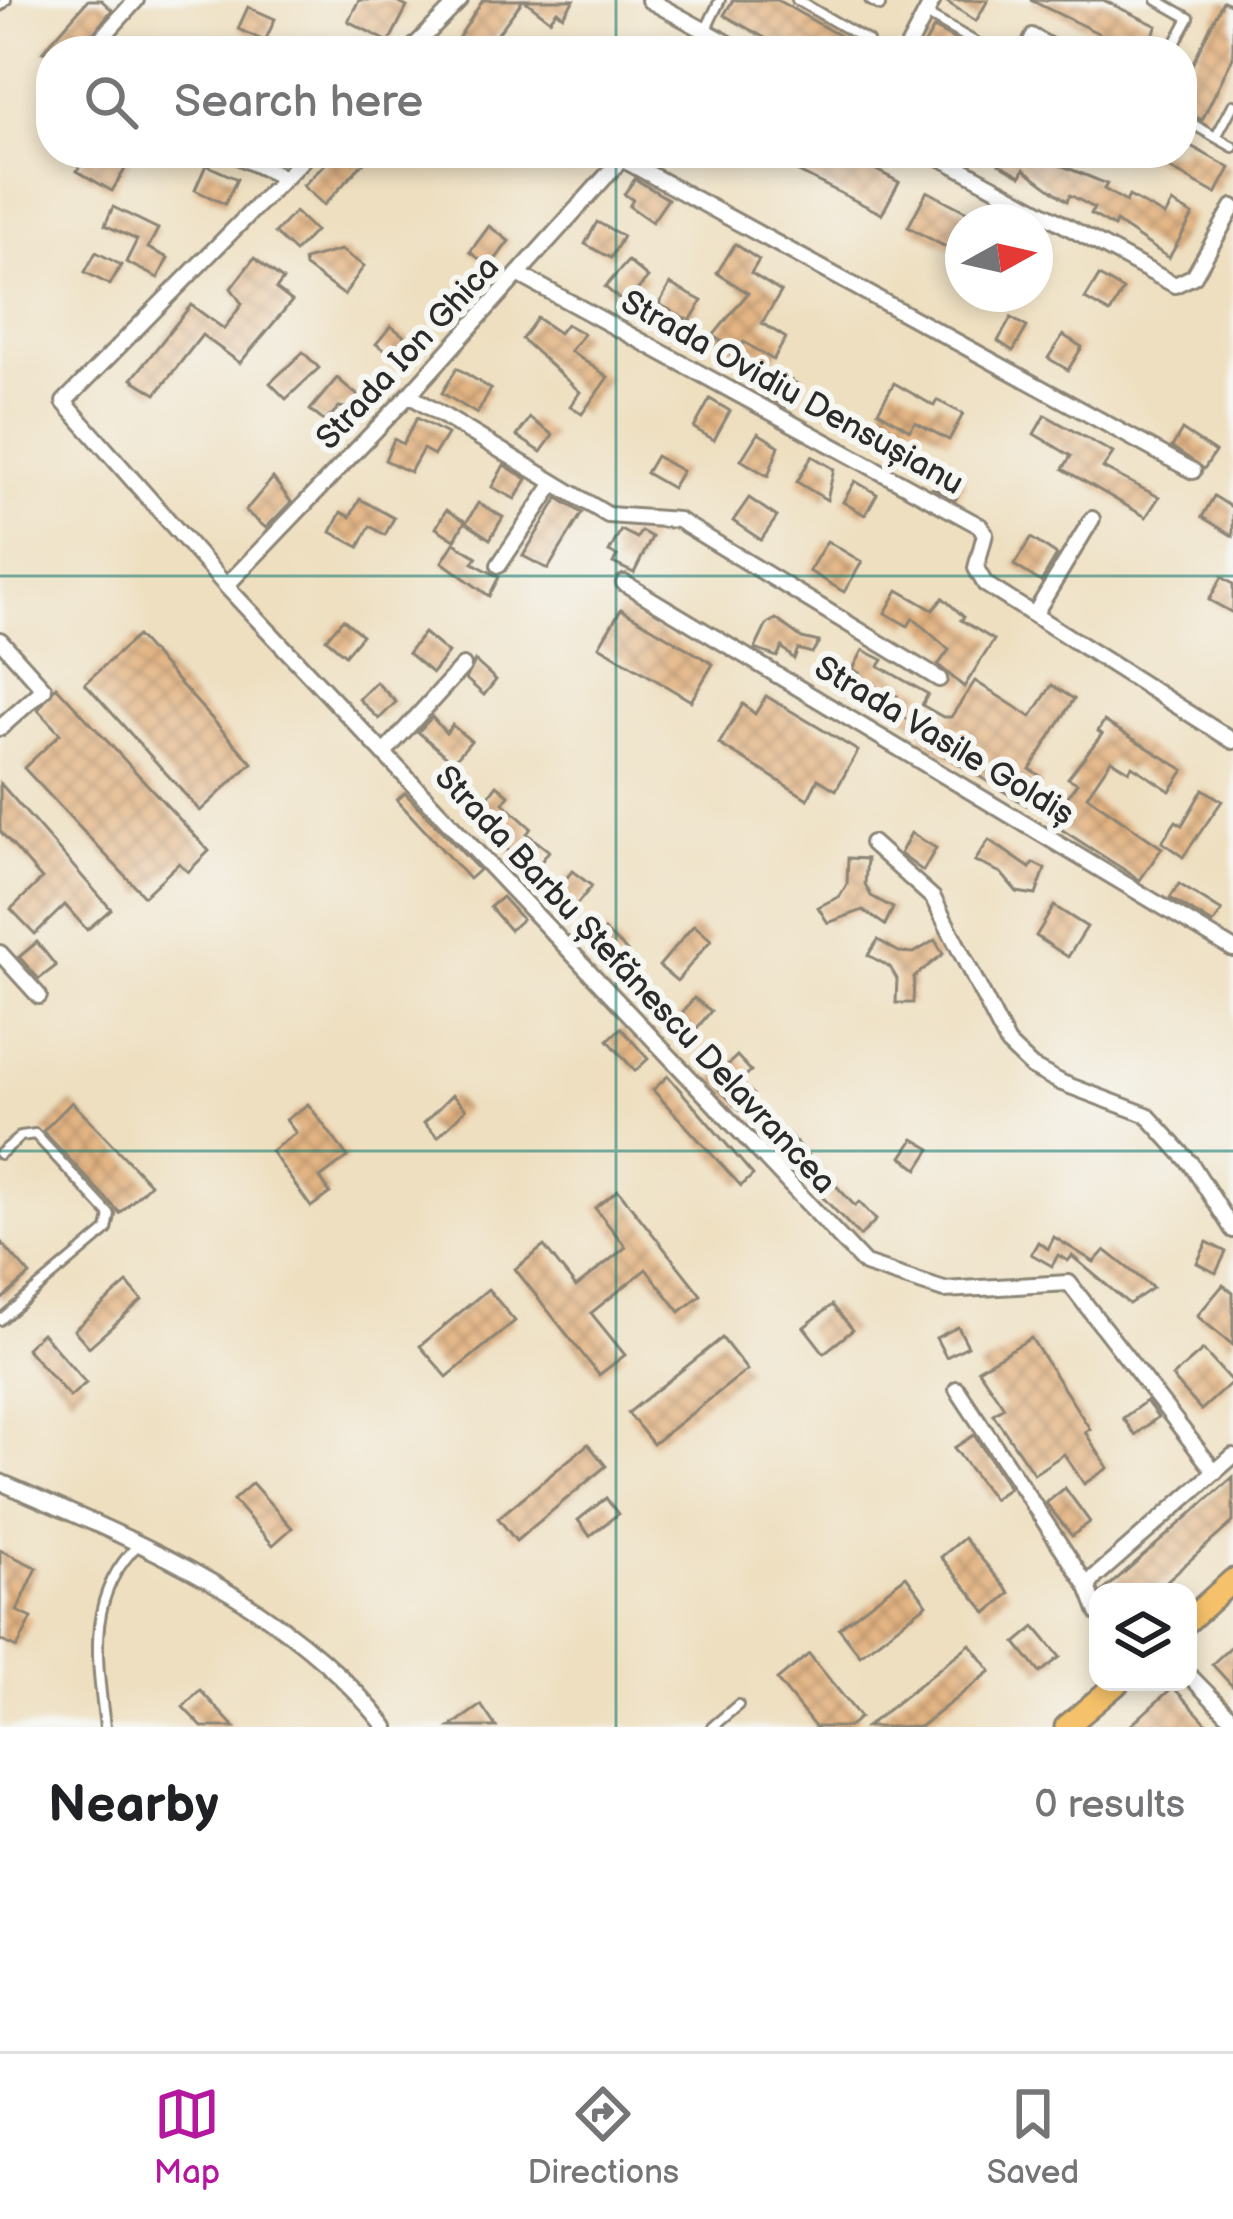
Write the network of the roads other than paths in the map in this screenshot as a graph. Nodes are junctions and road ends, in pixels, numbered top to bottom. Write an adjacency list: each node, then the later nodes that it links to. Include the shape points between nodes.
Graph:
1 (136, 0): 11 (street)
2 (460, 0): 12 (street)
3 (649, 0): 10 (street)
4 (720, 0): 10 (lane)
5 (796, 0): 14 (lane)
6 (869, 0): 8 (lane)
7 (1156, 0): 17 (lane, via 1189,18)
8 (880, 6)
9 (930, 7): 15 (street); 16 (lane)
10 (705, 31): 13 (street)
11 (104, 36)
12 (425, 36)
13 (709, 36)
14 (859, 36)
15 (914, 36)
16 (970, 36)
17 (1179, 36)
18 (1233, 105): 20 (lane)
19 (1197, 126): 20 (lane)
20 (1216, 137): 21 (lane)
21 (1233, 148)
22 (263, 168): 27 (street)
23 (295, 168): 27 (street)
24 (614, 168): 29 (street, Strada Ion Ghica)
25 (647, 168): 31 (street)
26 (960, 168): 28 (street, via 1175,285 1194,276)
27 (285, 178): 36 (street, Strada Barbu Ștefănescu Delavrancea, via 64,402)
28 (1233, 207)
29 (518, 274): 30 (street, Strada Ion Ghica); 37 (street, Strada Ovidiu Densușianu, via 980,526 979,576)
30 (409, 395): 32 (street); 36 (street, Strada Ion Ghica)
31 (1193, 471)
32 (554, 483): 34 (street); 40 (street, via 608,515 678,520)
33 (1092, 519): 37 (street)
34 (499, 565)
35 (624, 583): 45 (street, Strada Vasile Goldiș)
36 (226, 586): 43 (street, Strada Barbu Ștefănescu Delavrancea)
37 (1034, 615): 42 (street, Strada Ovidiu Densușianu)
38 (0, 640): 41 (street, via 44,689)
39 (463, 666): 43 (street)
40 (939, 679)
41 (0, 728)
42 (1233, 741)
43 (384, 753): 53 (street, Strada Barbu Ștefănescu Delavrancea, via 866,1264 944,1290 1069,1283)
44 (872, 843): 49 (street, via 933,898 1008,1044 1062,1083 1147,1115)
45 (1233, 950)
46 (0, 953): 47 (street)
47 (39, 996)
48 (0, 1154): 50 (lane, via 35,1134 110,1215 107,1230)
49 (1232, 1222)
50 (0, 1320)
51 (957, 1389): 57 (street)
52 (1233, 1456): 53 (street)
53 (1215, 1472): 57 (street)
54 (0, 1482): 55 (street)
55 (139, 1544): 63 (lane, via 100,1601 96,1654); 64 (street, via 217,1582 356,1688)
56 (1233, 1580): 58 (main road)
57 (1088, 1587)
58 (1197, 1613)
59 (1197, 1683): 62 (street)
60 (1108, 1691): 66 (main road)
61 (738, 1705): 65 (lane)
62 (1233, 1720)
63 (105, 1727)
64 (386, 1727)
65 (712, 1727)
66 (1066, 1727)

